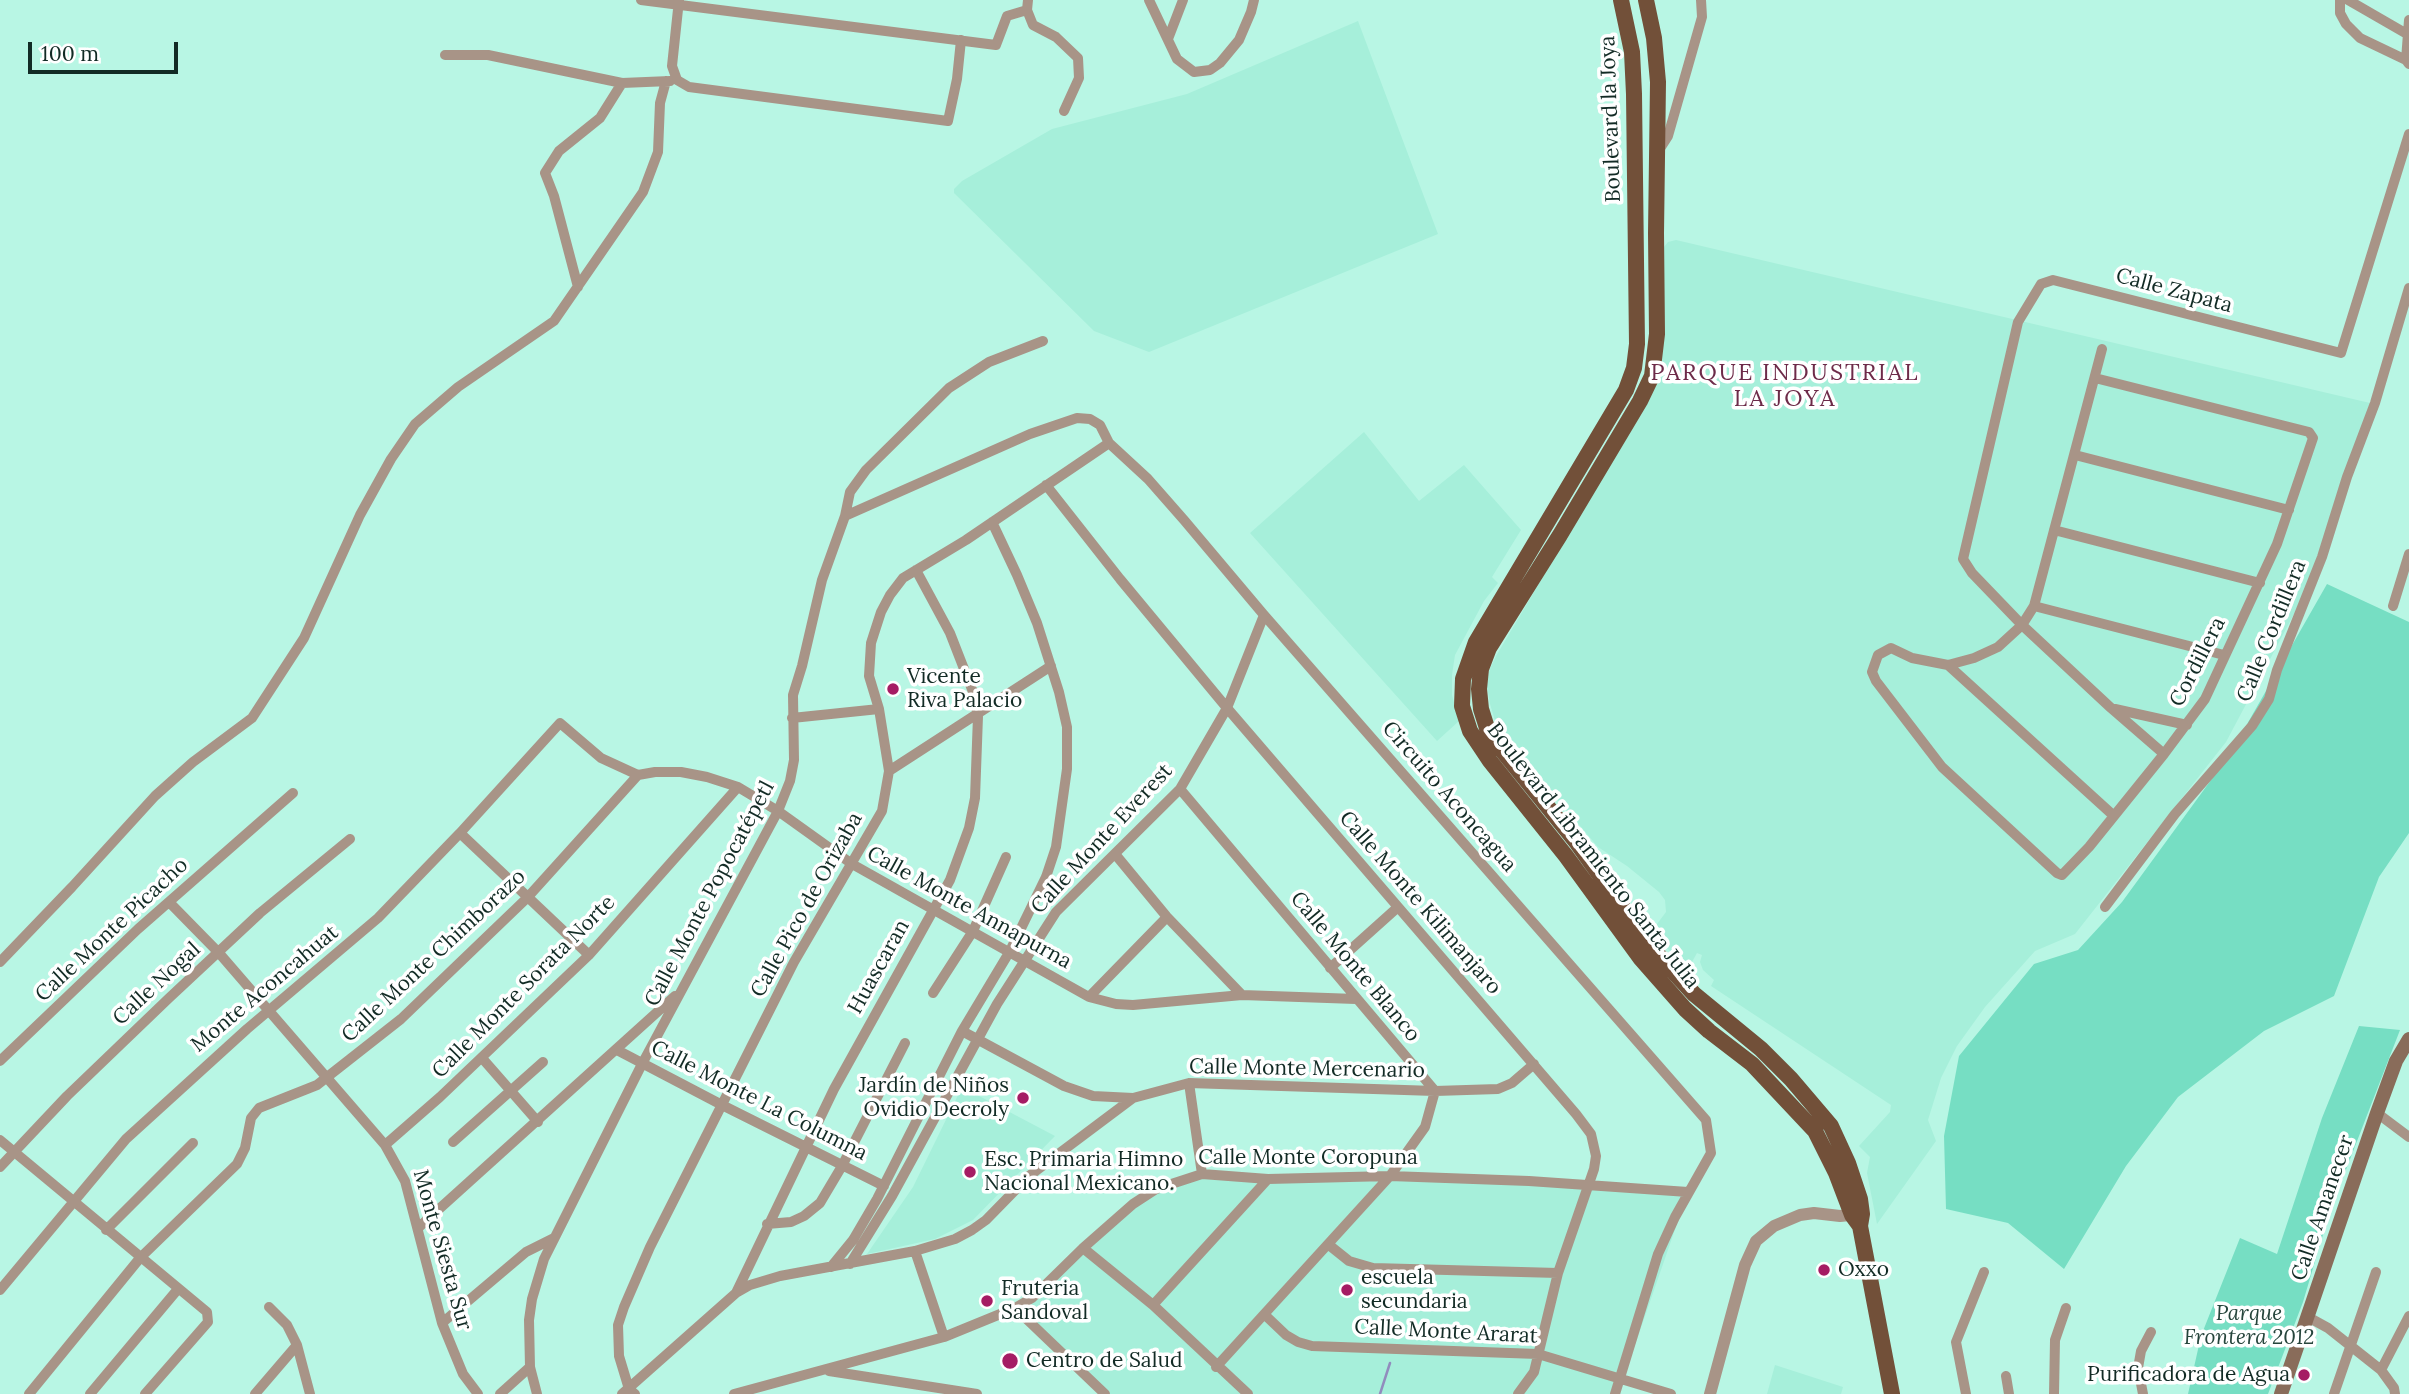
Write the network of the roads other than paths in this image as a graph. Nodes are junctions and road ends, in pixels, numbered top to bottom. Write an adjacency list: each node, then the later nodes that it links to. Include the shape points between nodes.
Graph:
1 (641, 0): 10 (street)
2 (1149, 0): 13 (street)
3 (1183, 0): 13 (street)
4 (1254, 0): 13 (street, via 1239,40 1210,70 1194,72 1177,59)
5 (1621, 0): 25 (main road, Boulevard la Joya, via 1632,52)
6 (1646, 0): 23 (main road, Boulevard la Joya, via 1658,82)
7 (1701, 0): 23 (street, via 1702,18 1668,136)
8 (2340, 0): 17 (street, via 2340,13 2360,38)
9 (2348, 0): 15 (street)
10 (679, 2): 14 (street); 18 (street, via 672,66)
11 (1028, 5): 14 (street, via 1007,16 996,45); 21 (street, via 1033,25 1056,37 1078,58 1079,78)
12 (2409, 20): 15 (street)
13 (1168, 39)
14 (961, 40): 18 (street, via 948,121 689,87)
15 (2407, 40): 17 (street)
16 (445, 55): 20 (street, via 488,55)
17 (2408, 62)
18 (677, 80): 19 (street)
19 (666, 81): 20 (street); 26 (street, via 658,152 643,192)
20 (622, 83): 26 (street, via 600,118 559,151 545,173)
21 (1064, 111)
22 (2409, 134): 44 (street, Calle Zapata, via 2340,353 2053,280 2041,284 2018,322 1963,559)
23 (1658, 153): 24 (main road, Boulevard la Joya)
24 (1656, 233): 121 (main road, Boulevard Libramiento Santa Julia, via 1657,334 1651,376 1489,648 1481,669 1481,709 1501,750 1585,854 1651,947 1694,994 1761,1049 1831,1126 1860,1199)
25 (1636, 237): 121 (main road, Boulevard Libramiento Santa Julia, via 1634,368 1619,402 1476,642 1463,679 1462,706 1470,731 1490,761 1656,977 1709,1031 1752,1064 1815,1131)
26 (578, 287): 79 (street, via 554,321 458,387 415,424 360,515 304,638 252,718 156,796)
27 (2409, 288): 71 (street, Calle Cordillera, via 2375,403 2269,699)
28 (1043, 341): 35 (street, Calle Monte Popocatépetl, via 989,362 949,388 866,470 850,492)
29 (2102, 349): 30 (street)
30 (2095, 378): 32 (street); 34 (street, Cordillera, via 2313,434)
31 (1109, 443): 33 (street, Calle Pico de Orizaba); 35 (street, via 1100,425 1090,419 1070,420 1030,433); 43 (street, Circuito Aconcagua, via 1148,479)
32 (2075, 455): 34 (street); 37 (street)
33 (1046, 485): 36 (street, Calle Pico de Orizaba); 48 (street, Calle Monte Kilimanjaro)
34 (2289, 510): 40 (street, Cordillera)
35 (845, 516): 52 (street, Calle Monte Popocatépetl, via 822,580 793,695)
36 (992, 522): 39 (street, Calle Pico de Orizaba); 47 (street)
37 (2054, 530): 40 (street); 41 (street)
38 (2409, 554): 42 (street)
39 (916, 570): 50 (street, Calle Pico de Orizaba, via 890,595 871,643 869,676); 51 (street, Huascaran, via 950,633)
40 (2260, 583): 45 (street, Cordillera)
41 (2034, 606): 44 (street); 45 (street)
42 (2393, 606)
43 (1264, 615): 48 (street, Calle Monte Everest); 119 (street, Circuito Aconcagua, via 1706,1120 1711,1153)
44 (2022, 625): 46 (street, via 1998,647); 49 (street)
45 (2224, 655): 54 (street, Cordillera, via 2205,699)
46 (1948, 665): 62 (street); 62 (street, Cordillera, via 1912,658 1891,648 1878,655 1872,672 1942,767 2057,873 2062,875)
47 (1051, 666): 51 (street); 75 (street, via 1067,727 1067,769 1056,847)
48 (1227, 708): 59 (street, Calle Monte Everest); 70 (street, Calle Monte Kilimanjaro)
49 (2111, 708): 54 (street); 55 (street)
50 (879, 709): 52 (street); 56 (street, Calle Pico de Orizaba)
51 (978, 713): 56 (street); 72 (street, Huascaran, via 970,828)
52 (792, 718): 61 (street, Calle Monte Popocatépetl, via 794,760)
53 (560, 723): 57 (street, Calle Monte Annapurna, via 601,758); 63 (street, Monte Aconcahuat)
54 (2186, 726): 55 (street, Cordillera)
55 (2164, 754): 62 (street, Cordillera)
56 (890, 771): 67 (street, Calle Pico de Orizaba, via 882,811)
57 (638, 775): 58 (street, Calle Monte Annapurna, via 681,772); 68 (street, Calle Monte Chimborazo)
58 (738, 788): 61 (street, Calle Monte Annapurna); 77 (street, Calle Monte Sorata Norte)
59 (1180, 789): 65 (street, Calle Monte Everest); 80 (street, Calle Monte Blanco)
60 (293, 793): 69 (street, Calle Monte Picacho)
61 (778, 811): 67 (street, Calle Monte Annapurna); 81 (street, Calle Monte Popocatépetl)
62 (2114, 816)
63 (460, 833): 68 (street); 86 (street, Monte Aconcahuat, via 378,918)
64 (350, 839): 76 (street, Calle Nogal)
65 (1115, 854): 73 (street); 78 (street, Calle Monte Everest, via 1056,912)
66 (1006, 857): 74 (street)
67 (852, 864): 72 (street, Calle Monte Annapurna); 102 (street, Calle Pico de Orizaba, via 794,962)
68 (527, 898): 77 (street); 97 (street, Calle Monte Chimborazo, via 401,1019)
69 (169, 902): 76 (street, Monte Siesta Sur); 93 (street, Calle Monte Picacho)
70 (1398, 907): 80 (street); 96 (street, Calle Monte Kilimanjaro)
71 (2105, 907)
72 (933, 910): 74 (street, Calle Monte Annapurna); 110 (street, Huascaran)
73 (1167, 917): 83 (street); 84 (street)
74 (973, 931): 75 (street, Calle Monte Annapurna); 82 (street)
75 (1010, 951): 78 (street, Calle Monte Annapurna); 87 (street)
76 (219, 953): 86 (street, Monte Siesta Sur); 111 (street, Calle Nogal)
77 (589, 955): 92 (street, Calle Monte Sorata Norte)
78 (1023, 960): 84 (street, Calle Monte Annapurna); 89 (street, Calle Monte Everest)
79 (0, 961)
80 (1330, 968): 85 (street, Calle Monte Blanco)
81 (681, 991): 91 (street); 95 (street, Calle Monte Popocatépetl)
82 (933, 993)
83 (1242, 995): 84 (street, Calle Monte Annapurna, via 1132,1005); 85 (street, Calle Monte Annapurna)
84 (1089, 997)
85 (1356, 999): 100 (street, Calle Monte Blanco)
86 (268, 1009): 97 (street, Monte Siesta Sur); 120 (street, Monte Aconcahuat, via 126,1139)
87 (962, 1031): 89 (street); 118 (street)
88 (2409, 1038): 103 (main road, Calle Amanecer)
89 (978, 1040): 101 (street, via 1064,1086 1094,1096); 130 (street, Calle Monte Everest)
90 (905, 1043): 112 (street)
91 (617, 1050): 95 (street, Calle Monte La Columna); 104 (street)
92 (482, 1058): 99 (street); 109 (street, Calle Monte Sorata Norte)
93 (0, 1061)
94 (543, 1062): 99 (street)
95 (642, 1064): 102 (street, Calle Monte La Columna); 125 (street, Calle Monte Popocatépetl)
96 (1534, 1065): 100 (street, Calle Monte Mercenario, via 1498,1090); 117 (street, Calle Monte Kilimanjaro, via 1591,1135 1596,1156)
97 (328, 1078): 109 (street, Monte Siesta Sur); 129 (street, Calle Monte Chimborazo, via 259,1108 250,1118 237,1164)
98 (1189, 1083): 100 (street, Calle Monte Mercenario); 101 (street, Calle Monte Mercenario); 114 (street)
99 (510, 1090): 104 (street); 107 (street)
100 (1435, 1091): 115 (street, via 1425,1127)
101 (1133, 1098): 128 (street, Calle Monte Mercenario, via 1030,1176 986,1220 955,1239)
102 (722, 1105): 110 (street, Calle Monte La Columna); 157 (street, Calle Pico de Orizaba, via 650,1247 618,1325)
103 (2377, 1113): 105 (street); 143 (main road, Calle Amanecer)
104 (538, 1122): 123 (street)
105 (2409, 1137)
106 (0, 1140): 111 (street)
107 (453, 1142)
108 (193, 1143): 124 (street)
109 (385, 1145): 123 (street, Monte Siesta Sur, via 405,1181)
110 (805, 1146): 112 (street, Calle Monte La Columna); 122 (street, Huascaran)
111 (13, 1151): 113 (street, Calle Nogal); 120 (street)
112 (842, 1166): 118 (street, Calle Monte La Columna); 122 (street, via 812,1210 791,1222)
113 (0, 1167)
114 (1202, 1174): 116 (street, Calle Monte Coropuna); 127 (street, Calle Monte Coropuna, via 1156,1189)
115 (1391, 1176): 116 (street, Calle Monte Coropuna); 117 (street, Calle Monte Coropuna); 126 (street)
116 (1268, 1179): 138 (street)
117 (1590, 1184): 119 (street, Calle Monte Coropuna); 134 (street, Calle Monte Kilimanjaro)
118 (884, 1186): 131 (street, via 853,1240)
119 (1688, 1192): 156 (street, Circuito Aconcagua, via 1658,1254)
120 (73, 1202): 124 (street); 136 (street, Monte Aconcahuat)
121 (1858, 1218): 173 (street, via 1800,1215 1774,1226 1756,1241 1745,1265); 174 (main road, Boulevard Libramiento Santa Julia)
122 (767, 1224): 137 (street, Huascaran)
123 (418, 1228): 145 (street, Monte Siesta Sur)
124 (106, 1230): 129 (street)
125 (554, 1238): 145 (street, via 526,1252); 151 (street, Calle Monte Popocatépetl, via 532,1299)
126 (1329, 1245): 134 (street, via 1349,1261 1373,1268); 142 (street)
127 (1083, 1248): 138 (street); 140 (street, Calle Monte Coropuna, via 1032,1298)
128 (915, 1251): 130 (street, Calle Monte Mercenario); 147 (street)
129 (140, 1258): 135 (street); 158 (street, Calle Monte Chimborazo)
130 (850, 1264): 131 (street, Calle Monte Mercenario)
131 (831, 1267): 137 (street, Calle Monte Mercenario, via 780,1276)
132 (1984, 1272): 175 (street, via 1956,1342)
133 (2376, 1272): 149 (street)
134 (1558, 1273): 150 (street, Calle Monte Kilimanjaro)
135 (178, 1289): 159 (street); 160 (street, via 208,1314 208,1322)
136 (0, 1290)
137 (736, 1293): 157 (street, Calle Monte Mercenario)
138 (1153, 1305): 152 (street)
139 (269, 1307): 148 (street, via 287,1325)
140 (1015, 1308): 147 (street, Calle Monte Coropuna); 168 (street)
141 (2066, 1308): 177 (street, via 2055,1340)
142 (1265, 1315): 150 (street, Calle Monte Ararat, via 1286,1335 1312,1346); 152 (street)
143 (2308, 1317): 149 (street); 179 (main road, Calle Amanecer)
144 (2408, 1321): 153 (street)
145 (442, 1323): 163 (street, Monte Siesta Sur, via 459,1367)
146 (2151, 1332): 178 (street, via 2138,1368)
147 (944, 1337): 154 (street, Calle Monte Coropuna)
148 (297, 1345): 161 (street); 162 (street)
149 (2351, 1346): 153 (street); 180 (street)
150 (1538, 1354): 156 (street, Calle Monte Ararat); 170 (street, Calle Monte Kilimanjaro, via 1534,1372)
151 (530, 1367): 164 (street); 165 (street, Calle Monte Popocatépetl)
152 (1216, 1367): 169 (street)
153 (2381, 1370): 181 (street)
154 (825, 1371): 166 (street, Calle Monte Coropuna); 167 (street)
155 (2006, 1376): 176 (street)
156 (1619, 1378): 171 (street, Circuito Aconcagua); 172 (street, Calle Monte Ararat)
157 (627, 1393)
158 (29, 1394)
159 (90, 1394)
160 (145, 1394)
161 (254, 1394)
162 (310, 1394)
163 (478, 1394)
164 (500, 1394)
165 (537, 1394)
166 (734, 1394)
167 (977, 1394)
168 (1105, 1394)
169 (1248, 1394)
170 (1518, 1394)
171 (1615, 1394)
172 (1671, 1394)
173 (1710, 1394)
174 (1892, 1394)
175 (1966, 1394)
176 (2009, 1394)
177 (2054, 1394)
178 (2143, 1394)
179 (2281, 1394)
180 (2334, 1394)
181 (2395, 1394)

